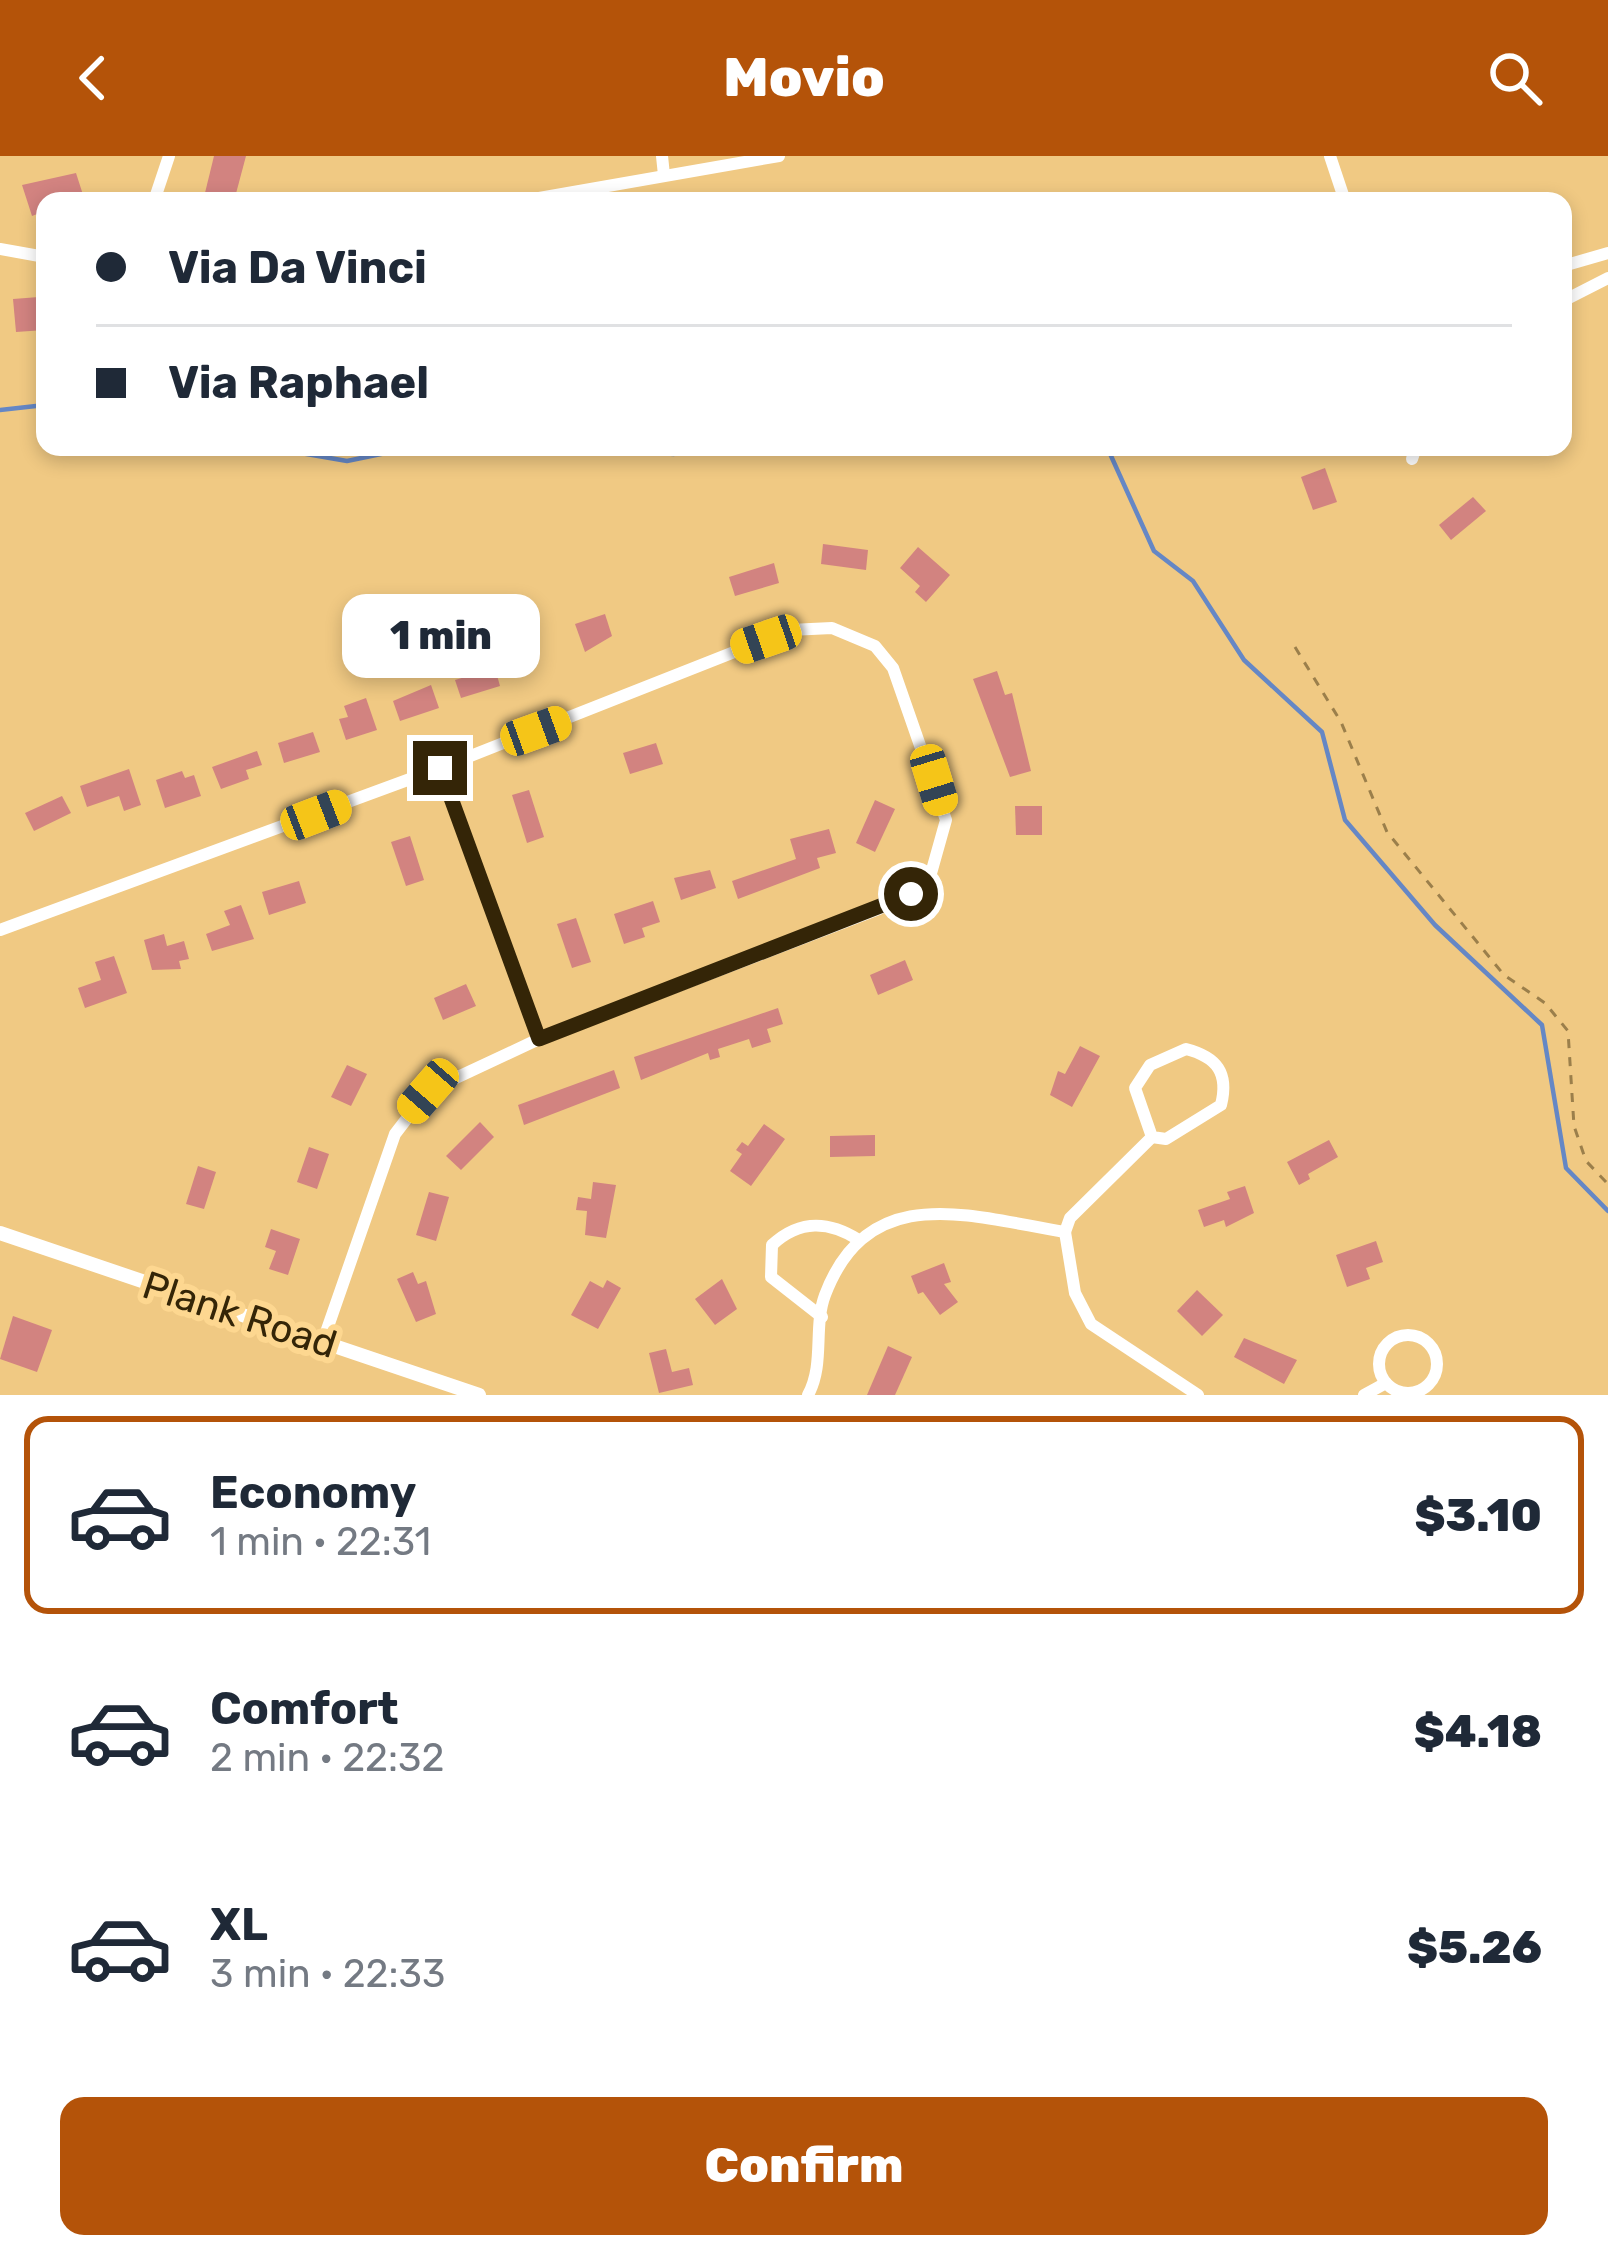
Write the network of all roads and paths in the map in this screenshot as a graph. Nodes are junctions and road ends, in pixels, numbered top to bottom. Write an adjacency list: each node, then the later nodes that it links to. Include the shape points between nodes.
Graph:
1 (169, 156): 6 (street)
2 (662, 156): 5 (street)
3 (778, 156): 5 (street)
4 (1330, 156): 8 (street)
5 (664, 176): 7 (street)
6 (157, 192)
7 (573, 192)
8 (1342, 192)
9 (0, 249): 11 (street)
10 (1608, 254): 12 (street)
11 (36, 255)
12 (1572, 264)
13 (1608, 278): 14 (street)
14 (1572, 296)
15 (1295, 646): 20 (path, via 1341,722 1387,832 1504,974 1568,1031 1574,1126 1586,1161)
16 (440, 768): 17 (street); 18 (street); 18 (street, via 741,647 815,626 874,646 908,700 946,820 930,877 880,909)
17 (0, 930)
18 (539, 1039): 25 (street, via 428,1091 407,1116)
19 (1152, 1137): 19 (street, via 1166,1138 1221,1105 1226,1087 1208,1054 1164,1054 1141,1074 1135,1088); 21 (street)
20 (1608, 1184)
21 (1065, 1232): 23 (street, via 938,1210 894,1220); 29 (street, via 1076,1293 1091,1324)
22 (0, 1233): 25 (street, Plank Road)
23 (860, 1240): 24 (street, via 823,1298); 24 (street, via 835,1225 816,1225 772,1245 771,1277)
24 (822, 1317): 28 (street)
25 (323, 1341): 27 (street, Plank Road)
26 (1386, 1383): 26 (street, via 1408,1393 1424,1388 1437,1368 1430,1345 1408,1334 1385,1345 1379,1368); 30 (street)
27 (479, 1395)
28 (808, 1395)
29 (1198, 1395)
30 (1364, 1395)

